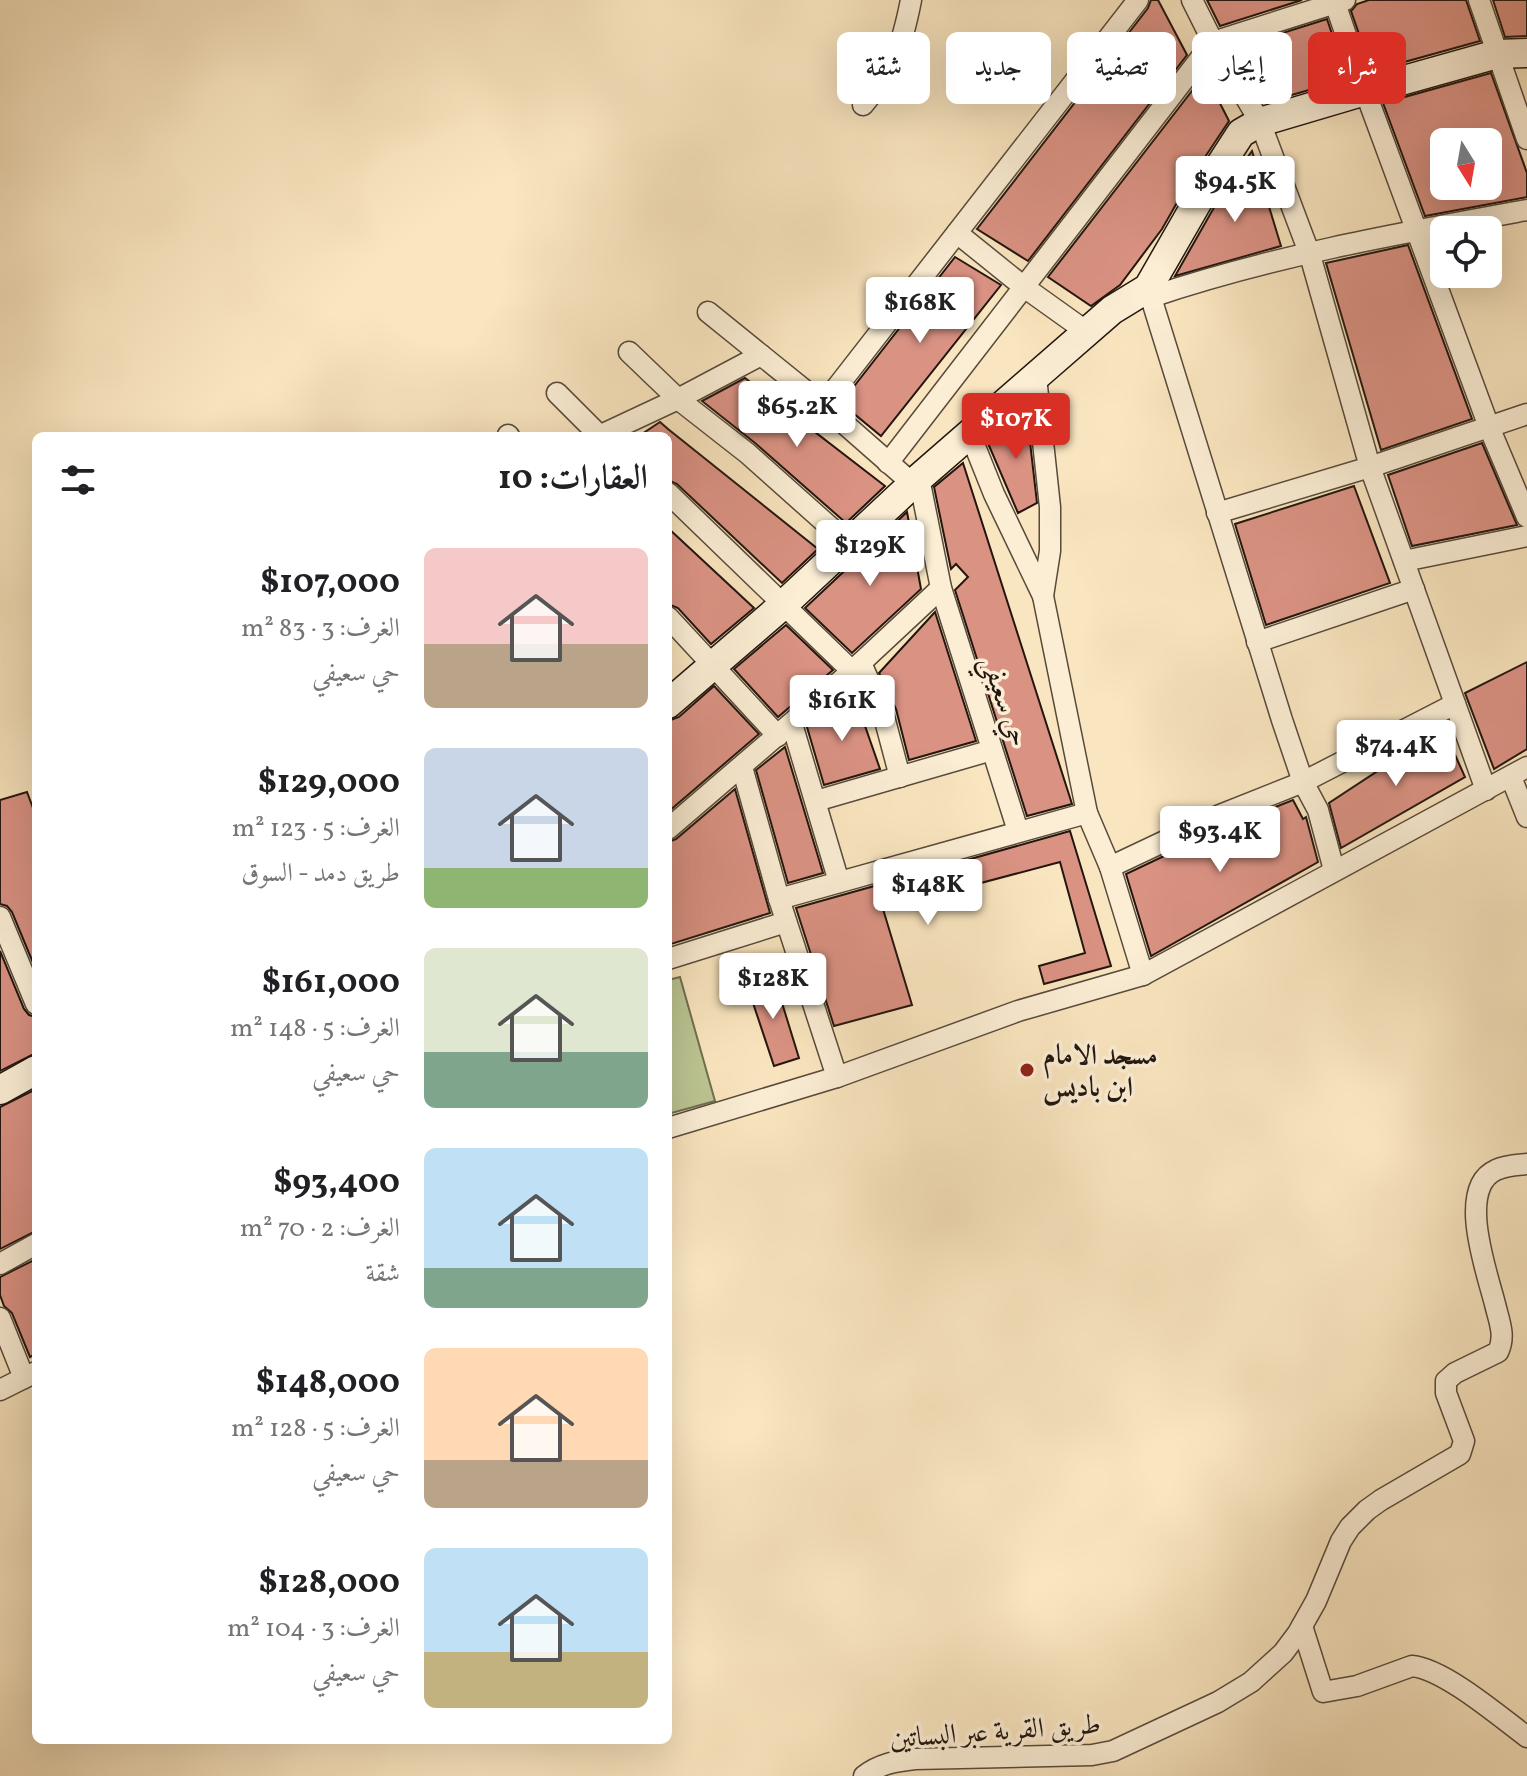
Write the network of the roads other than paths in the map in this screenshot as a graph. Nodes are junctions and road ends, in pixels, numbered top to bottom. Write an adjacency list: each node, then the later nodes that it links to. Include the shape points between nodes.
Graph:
1 (911, 0): 16 (street, via 897,55 885,80)
2 (1138, 0): 21 (street)
3 (1192, 0): 6 (street)
4 (1479, 0): 10 (street)
5 (1338, 1): 7 (street); 8 (street)
6 (1208, 32)
7 (1243, 32)
8 (1347, 32)
9 (1527, 53): 10 (main road)
10 (1497, 54): 12 (main road); 18 (street)
11 (1192, 69): 23 (street)
12 (1406, 80)
13 (1249, 104): 17 (street)
14 (1321, 104): 17 (main road)
15 (1370, 104): 20 (street)
16 (863, 105)
17 (1260, 122): 22 (street); 24 (main road, via 1241,133)
18 (1527, 139)
19 (1527, 210): 20 (street)
20 (1416, 231): 22 (street); 34 (street)
21 (957, 233): 23 (street); 32 (street)
22 (1310, 255): 24 (street); 39 (street)
23 (1024, 287): 26 (street); 38 (street)
24 (1149, 293): 26 (main road, via 1112,310); 42 (street)
25 (708, 312): 28 (street)
26 (1087, 332): 29 (main road)
27 (629, 352): 31 (street)
28 (761, 355): 31 (street); 32 (street)
29 (1036, 377): 37 (main road); 49 (street, via 1050,507)
30 (557, 393): 35 (street)
31 (678, 399): 36 (street); 45 (street)
32 (823, 405): 38 (street)
33 (1527, 414): 34 (street)
34 (1489, 427): 39 (street); 43 (street)
35 (596, 432)
36 (608, 432)
37 (970, 434): 40 (main road); 49 (street)
38 (888, 463): 40 (street)
39 (1370, 467): 42 (street); 46 (street)
40 (916, 481): 45 (main road); 47 (street, حي سعيفي)
41 (672, 497): 50 (street)
42 (1217, 513): 52 (street)
43 (1527, 517)
44 (1527, 536): 46 (street)
45 (848, 543): 50 (main road)
46 (1404, 561): 48 (street)
47 (941, 588): 54 (street); 58 (street, حي سعيفي)
48 (1414, 589): 52 (street); 56 (street)
49 (1043, 596): 65 (street)
50 (783, 605): 53 (main road); 54 (street)
51 (672, 621): 53 (street)
52 (1257, 642): 62 (street)
53 (712, 666): 55 (main road); 57 (street)
54 (856, 667): 57 (street); 61 (street, via 883,713)
55 (672, 701)
56 (1455, 704): 62 (street); 63 (street)
57 (785, 730): 59 (street); 64 (street)
58 (992, 750): 61 (street); 68 (street, حي سعيفي)
59 (742, 767): 67 (street); 72 (street)
60 (1519, 772): 63 (street); 66 (street)
61 (900, 777): 64 (street)
62 (1303, 782): 69 (street); 70 (street, via 1318,810)
63 (1486, 790): 70 (street)
64 (816, 801): 71 (street)
65 (1087, 813): 68 (street); 69 (street)
66 (1527, 817)
67 (672, 826)
68 (1018, 831): 71 (street)
69 (1110, 867): 76 (street)
70 (1334, 870): 76 (street)
71 (839, 882): 72 (street)
72 (779, 899): 74 (street)
73 (0, 917): 77 (street)
74 (786, 922): 75 (street); 79 (street)
75 (672, 958)
76 (1143, 975): 79 (street, via 1018,1011)
77 (32, 994)
78 (32, 1072): 80 (main road)
79 (837, 1077): 81 (street)
80 (0, 1090)
81 (672, 1127)
82 (1527, 1164): 88 (street, طريق القرية عبر البساتين, via 1497,1169 1478,1192 1479,1239 1502,1335 1498,1352 1446,1381 1464,1447 1367,1510 1350,1527)
83 (32, 1246): 84 (street)
84 (0, 1264)
85 (0, 1318): 86 (street)
86 (30, 1375): 87 (street)
87 (0, 1390)
88 (1302, 1626): 89 (street, via 1323,1692 1418,1666 1437,1673); 90 (street, طريق القرية عبر البساتين, via 1283,1653 1251,1682 1113,1751 1071,1757 915,1759)
89 (1527, 1737)
90 (864, 1776)

